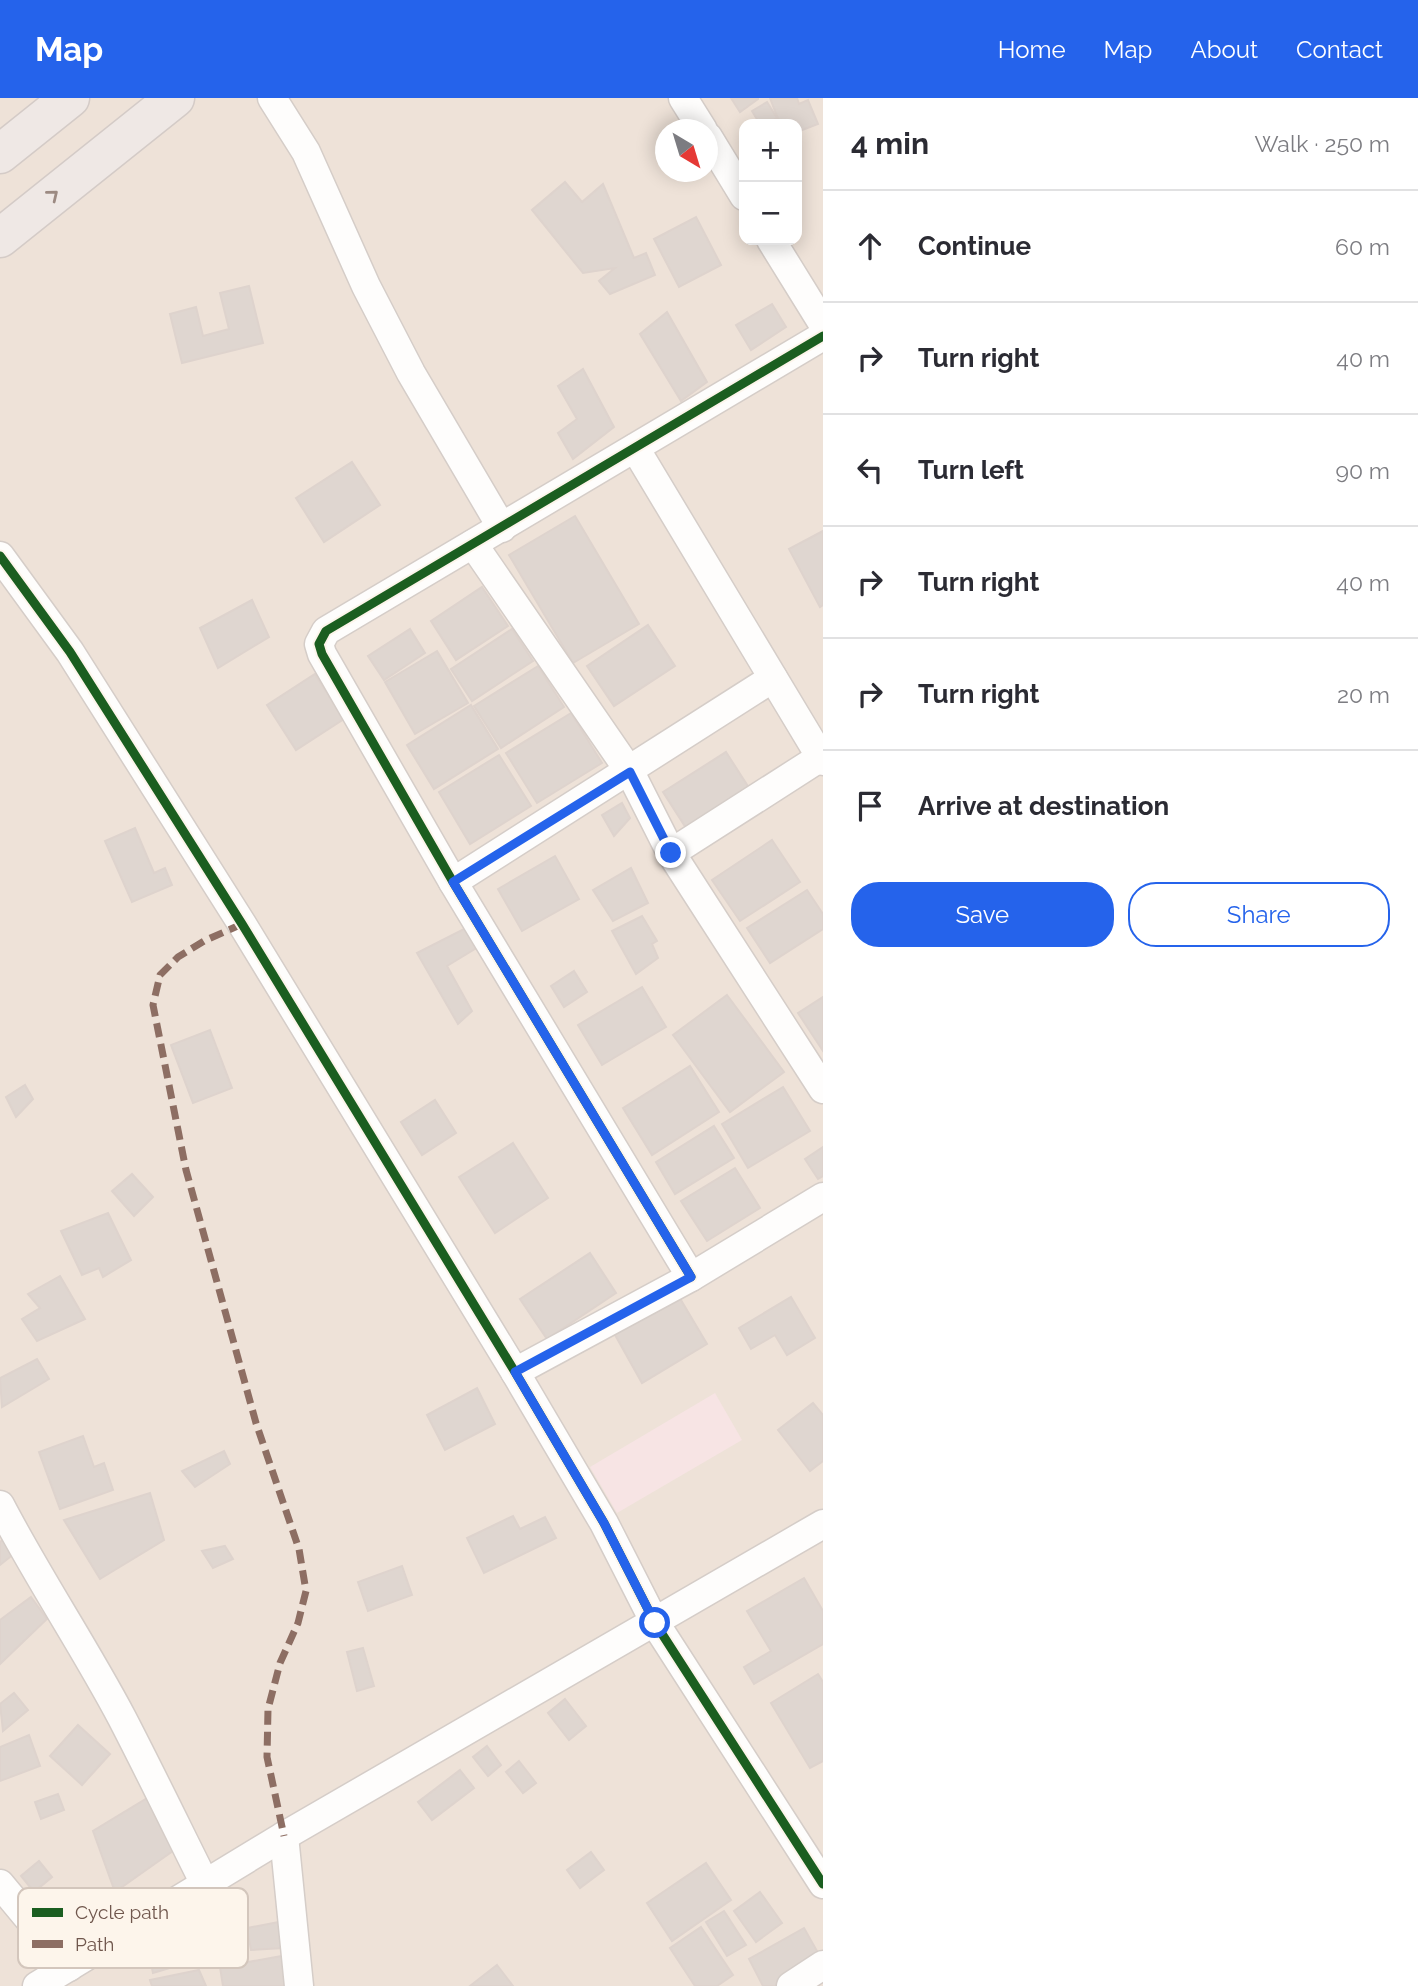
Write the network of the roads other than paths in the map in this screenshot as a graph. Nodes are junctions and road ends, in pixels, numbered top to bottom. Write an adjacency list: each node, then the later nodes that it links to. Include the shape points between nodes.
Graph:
1 (70, 98): 6 (highway)
2 (175, 98): 9 (highway, one-way to 2)
3 (272, 98): 14 (street, via 306,152 366,286 423,394)
4 (683, 98): 5 (street)
5 (696, 119)
6 (0, 154)
7 (718, 154): 8 (street)
8 (739, 189)
9 (0, 238)
10 (774, 245): 11 (street)
11 (823, 324)
12 (823, 336): 13 (street)
13 (635, 448): 14 (street); 17 (street)
14 (502, 527): 15 (street)
15 (474, 544): 19 (street); 21 (street, via 326,631 319,643)
16 (0, 556): 25 (street, via 70,652 205,865)
17 (773, 678): 18 (street); 19 (street)
18 (822, 759): 20 (street)
19 (630, 772): 20 (street); 21 (street)
20 (671, 853): 22 (street)
21 (453, 882): 24 (street)
22 (823, 1089)
23 (823, 1197): 24 (street)
24 (691, 1277): 25 (street)
25 (515, 1372): 28 (street, via 604,1523)
26 (0, 1505): 32 (street, via 122,1718)
27 (823, 1524): 28 (street)
28 (655, 1623): 29 (street); 31 (street)
29 (284, 1836): 32 (street); 38 (street)
30 (0, 1884): 34 (street)
31 (823, 1884)
32 (206, 1886): 33 (street)
33 (203, 1888)
34 (18, 1906)
35 (823, 1965): 39 (street)
36 (69, 1968): 37 (street)
37 (37, 1986)
38 (299, 1986)
39 (791, 1986)

